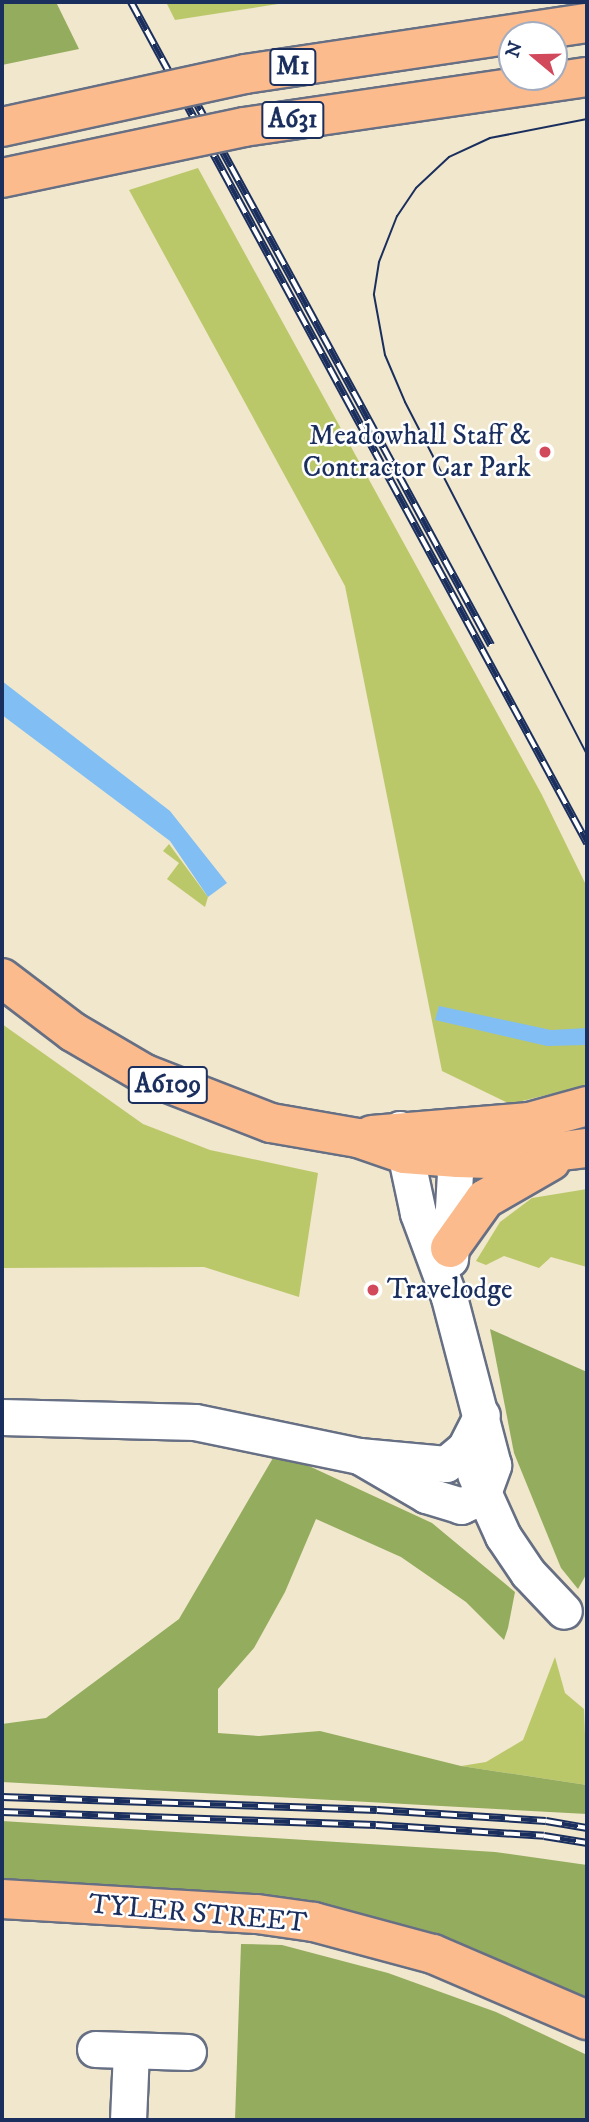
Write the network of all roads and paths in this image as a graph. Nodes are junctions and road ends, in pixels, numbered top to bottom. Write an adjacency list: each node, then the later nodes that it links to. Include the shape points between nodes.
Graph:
1 (587, 10): 5 (main road, A631, via 241,62)
2 (587, 23): 6 (main road, M1, bridge, via 245,75)
3 (587, 76): 8 (main road, A631, bridge, via 244,127)
4 (498, 77): 7 (main road, M1, via 244,116)
5 (2, 111)
6 (2, 127)
7 (2, 165)
8 (2, 178)
9 (2, 978): 11 (main road, A6109, via 73,1032 157,1080 271,1123)
10 (587, 1106): 12 (main road, A6109)
11 (402, 1141): 12 (main road, A6109); 15 (street, via 430,1254)
12 (446, 1143): 13 (main road, A6109, via 496,1159); 14 (street)
13 (579, 1150): 14 (main road, via 510,1181 485,1199)
14 (450, 1248): 15 (street)
15 (449, 1297): 18 (street, via 482,1415)
16 (2, 1417): 17 (street, via 195,1422 359,1456)
17 (420, 1479): 18 (street, via 446,1464); 18 (street, via 461,1506); 19 (street)
18 (487, 1480): 19 (street)
19 (528, 1573): 20 (street)
20 (564, 1611)
21 (2, 1899): 22 (main road, TYLER STREET, via 257,1914 314,1923 433,1954)
22 (587, 2020)
23 (95, 2049): 24 (street)
24 (131, 2051): 25 (street); 26 (street)
25 (188, 2052)
26 (128, 2120)

